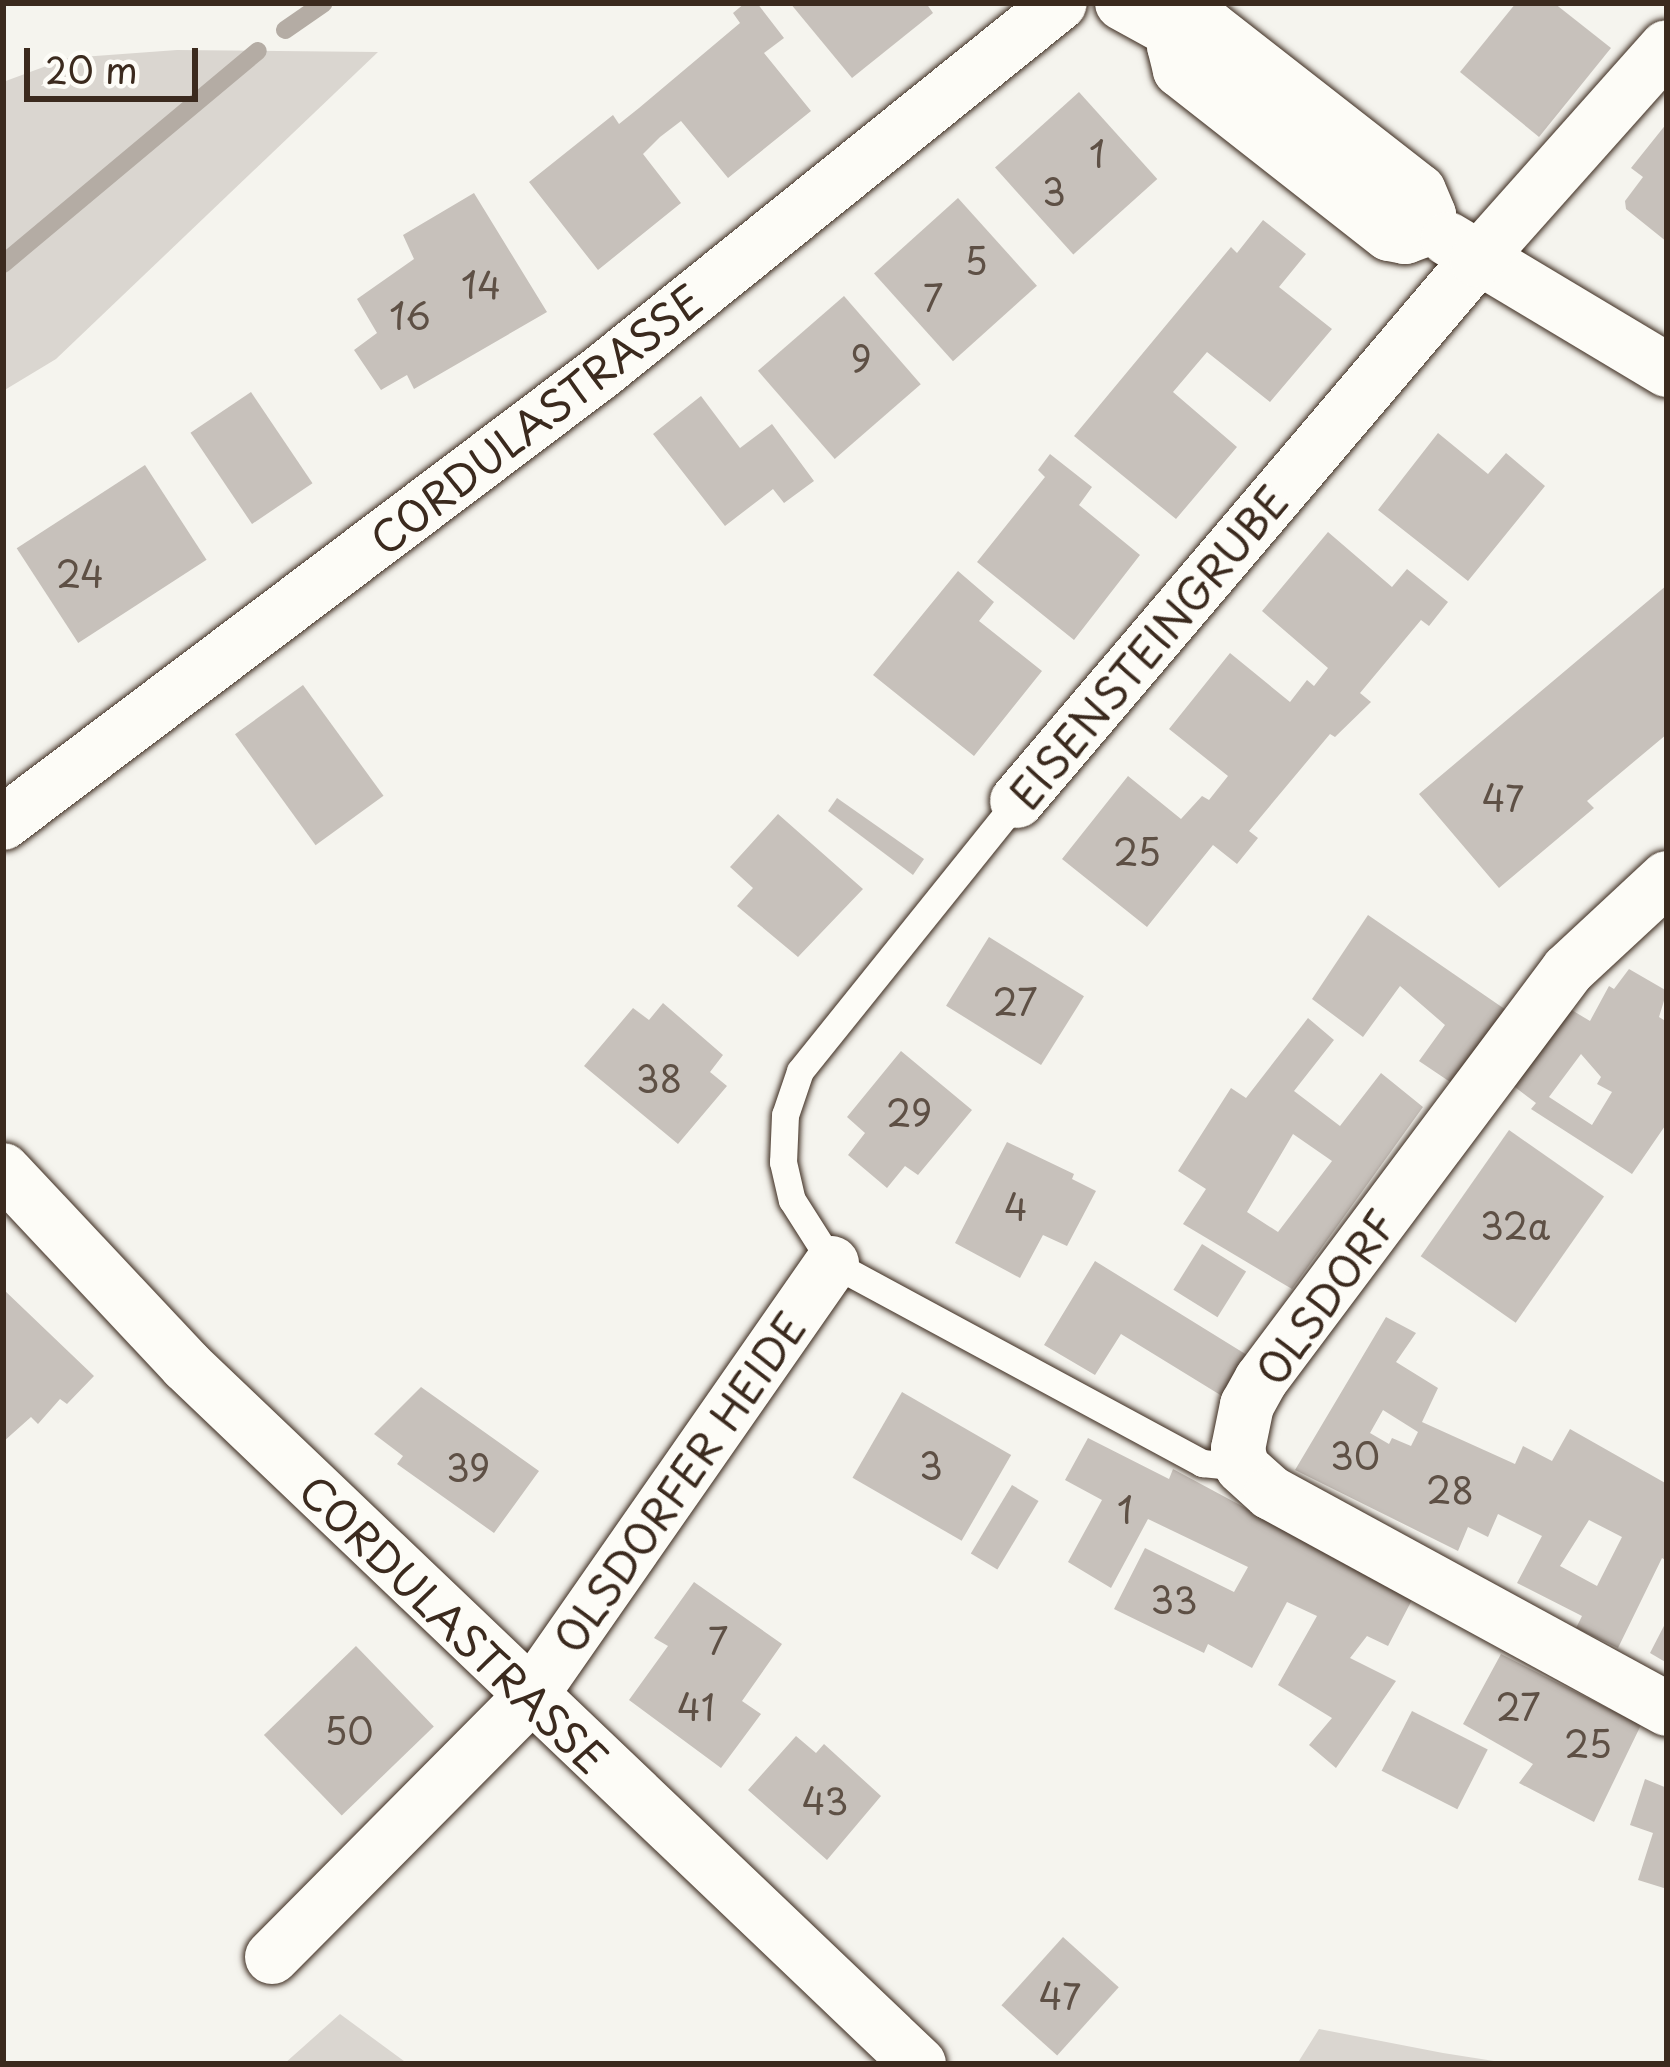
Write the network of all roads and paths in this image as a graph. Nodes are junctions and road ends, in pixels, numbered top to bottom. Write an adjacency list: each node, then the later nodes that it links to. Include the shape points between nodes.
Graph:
1 (1060, 3): 7 (street, CORDULASTRASSE, via 600,373)
2 (1122, 3): 4 (street, via 1180,35 1201,26 1227,42 1420,191 1426,224)
3 (1667, 47): 4 (street, EISENSTEINGRUBE)
4 (1477, 260): 5 (street); 6 (street, EISENSTEINGRUBE)
5 (1667, 370)
6 (1017, 801): 10 (lane, EISENSTEINGRUBE, via 800,1071 785,1115 792,1200)
7 (3, 823)
8 (1667, 878): 11 (street, OLSDORF, via 1568,970 1261,1380 1241,1427)
9 (3, 1170): 12 (street, CORDULASTRASSE, via 186,1365)
10 (848, 1272): 11 (lane, via 1202,1463); 12 (street, OLSDORFER HEIDE)
11 (1242, 1467): 13 (street, via 1271,1493)
12 (529, 1698): 14 (street, OLSDORFER HEIDE); 15 (street, CORDULASTRASSE)
13 (1667, 1709)
14 (272, 1957)
15 (919, 2064)

